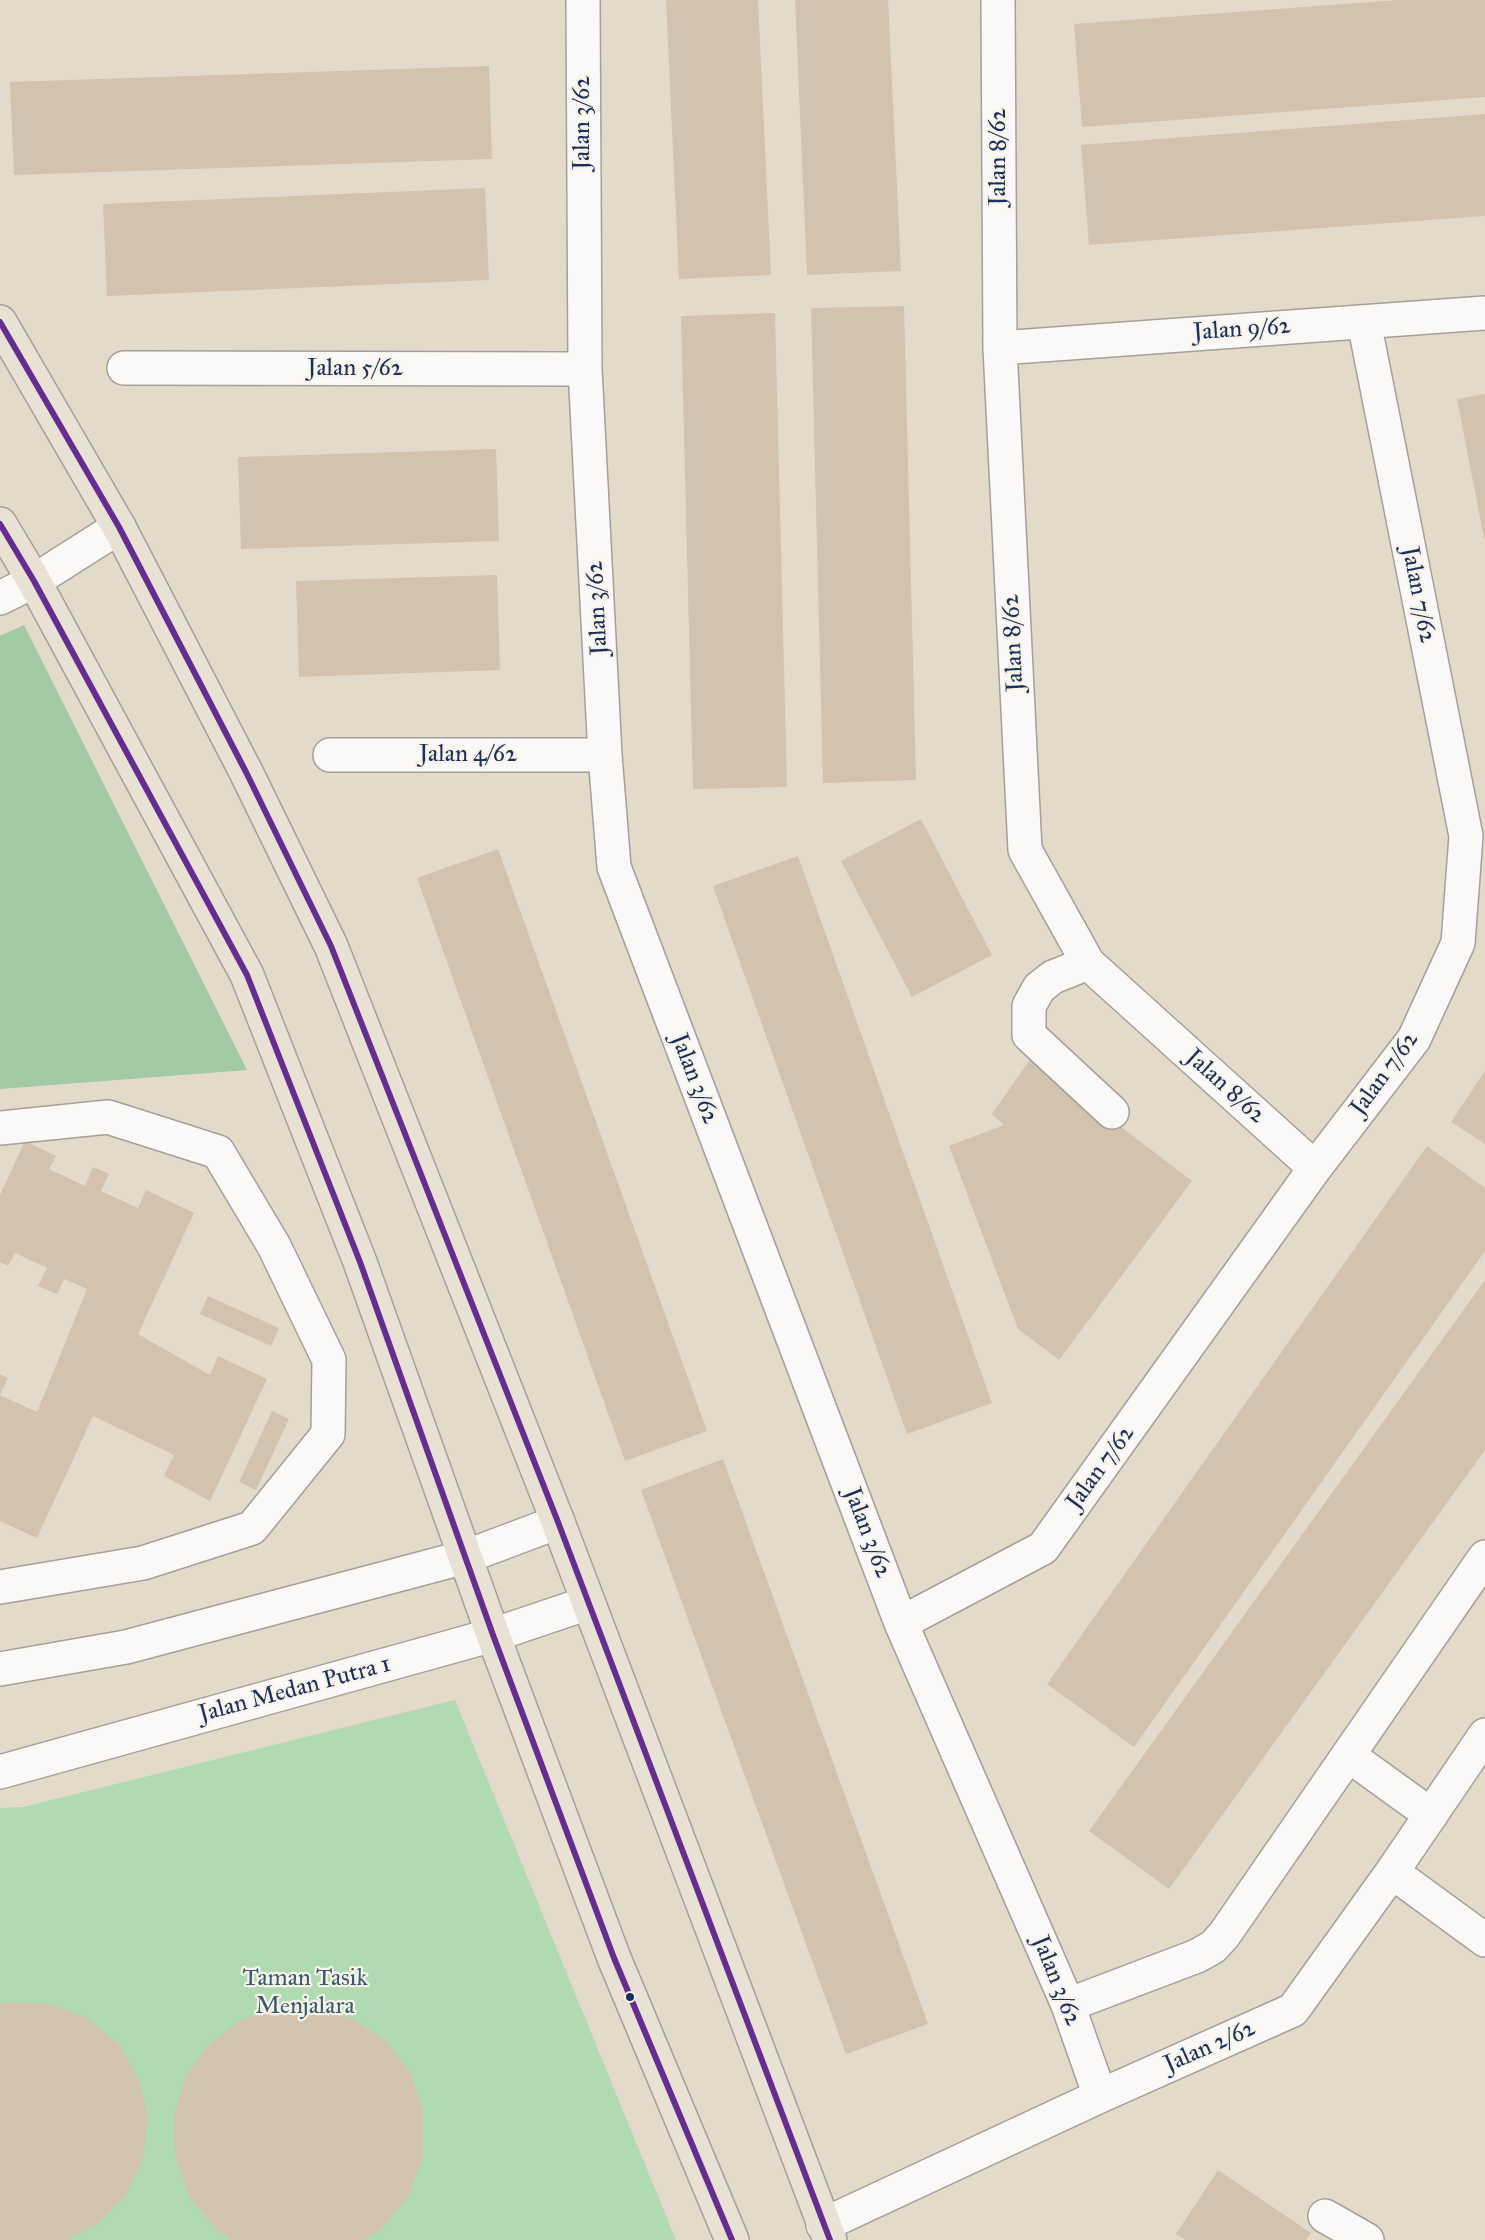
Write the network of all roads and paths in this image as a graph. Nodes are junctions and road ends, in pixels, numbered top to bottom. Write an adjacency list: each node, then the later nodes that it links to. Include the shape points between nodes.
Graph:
1 (582, 0): 8 (street, Jalan 3/62)
2 (998, 0): 6 (street, Jalan 8/62)
3 (1485, 313): 5 (street, Jalan 9/62)
4 (0, 322): 10 (main road)
5 (1364, 322): 6 (street, Jalan 9/62); 18 (street, Jalan 7/62, via 1466,836 1458,943 1414,1040)
6 (999, 348): 15 (street, Jalan 8/62, via 1025,850)
7 (124, 368): 8 (street, Jalan 5/62)
8 (585, 369): 14 (street, Jalan 3/62)
9 (0, 524): 11 (main road)
10 (119, 527): 11 (street); 19 (main road, via 331,946)
11 (34, 581): 12 (street); 20 (main road, via 247,975 360,1262)
12 (0, 598)
13 (330, 755): 14 (street, Jalan 4/62)
14 (605, 755): 24 (street, Jalan 3/62, via 614,867)
15 (1088, 963): 16 (street, via 1053,977 1039,988 1029,1006 1029,1035); 18 (street, Jalan 8/62)
16 (1112, 1112)
17 (0, 1128): 22 (street, via 108,1118 218,1152 274,1246 328,1360 328,1434 252,1528 143,1563)
18 (1315, 1168): 24 (street, Jalan 7/62, via 1043,1548)
19 (558, 1522): 20 (street); 23 (main road)
20 (465, 1557): 25 (main road); 26 (street, via 126,1647)
21 (1485, 1557): 28 (street)
22 (0, 1587)
23 (588, 1603): 25 (street, Jalan Medan Putra 1); 36 (main road)
24 (901, 1623): 33 (street, Jalan 3/62)
25 (493, 1635): 29 (street, Jalan Medan Putra 1); 37 (main road, via 614,1958)
26 (0, 1669)
27 (1485, 1736): 30 (street, Jalan 2/62)
28 (1348, 1755): 30 (street); 33 (street, via 1213,1947)
29 (0, 1772)
30 (1431, 1815): 31 (street, Jalan 2/62)
31 (1392, 1872): 32 (street); 34 (street, Jalan 2/62, via 1293,2010)
32 (1485, 1940)
33 (1068, 2005): 34 (street, Jalan 3/62)
34 (1100, 2096): 36 (street, Jalan 2/62)
35 (1325, 2216): 38 (street)
36 (826, 2232)
37 (732, 2240)
38 (1367, 2240)

